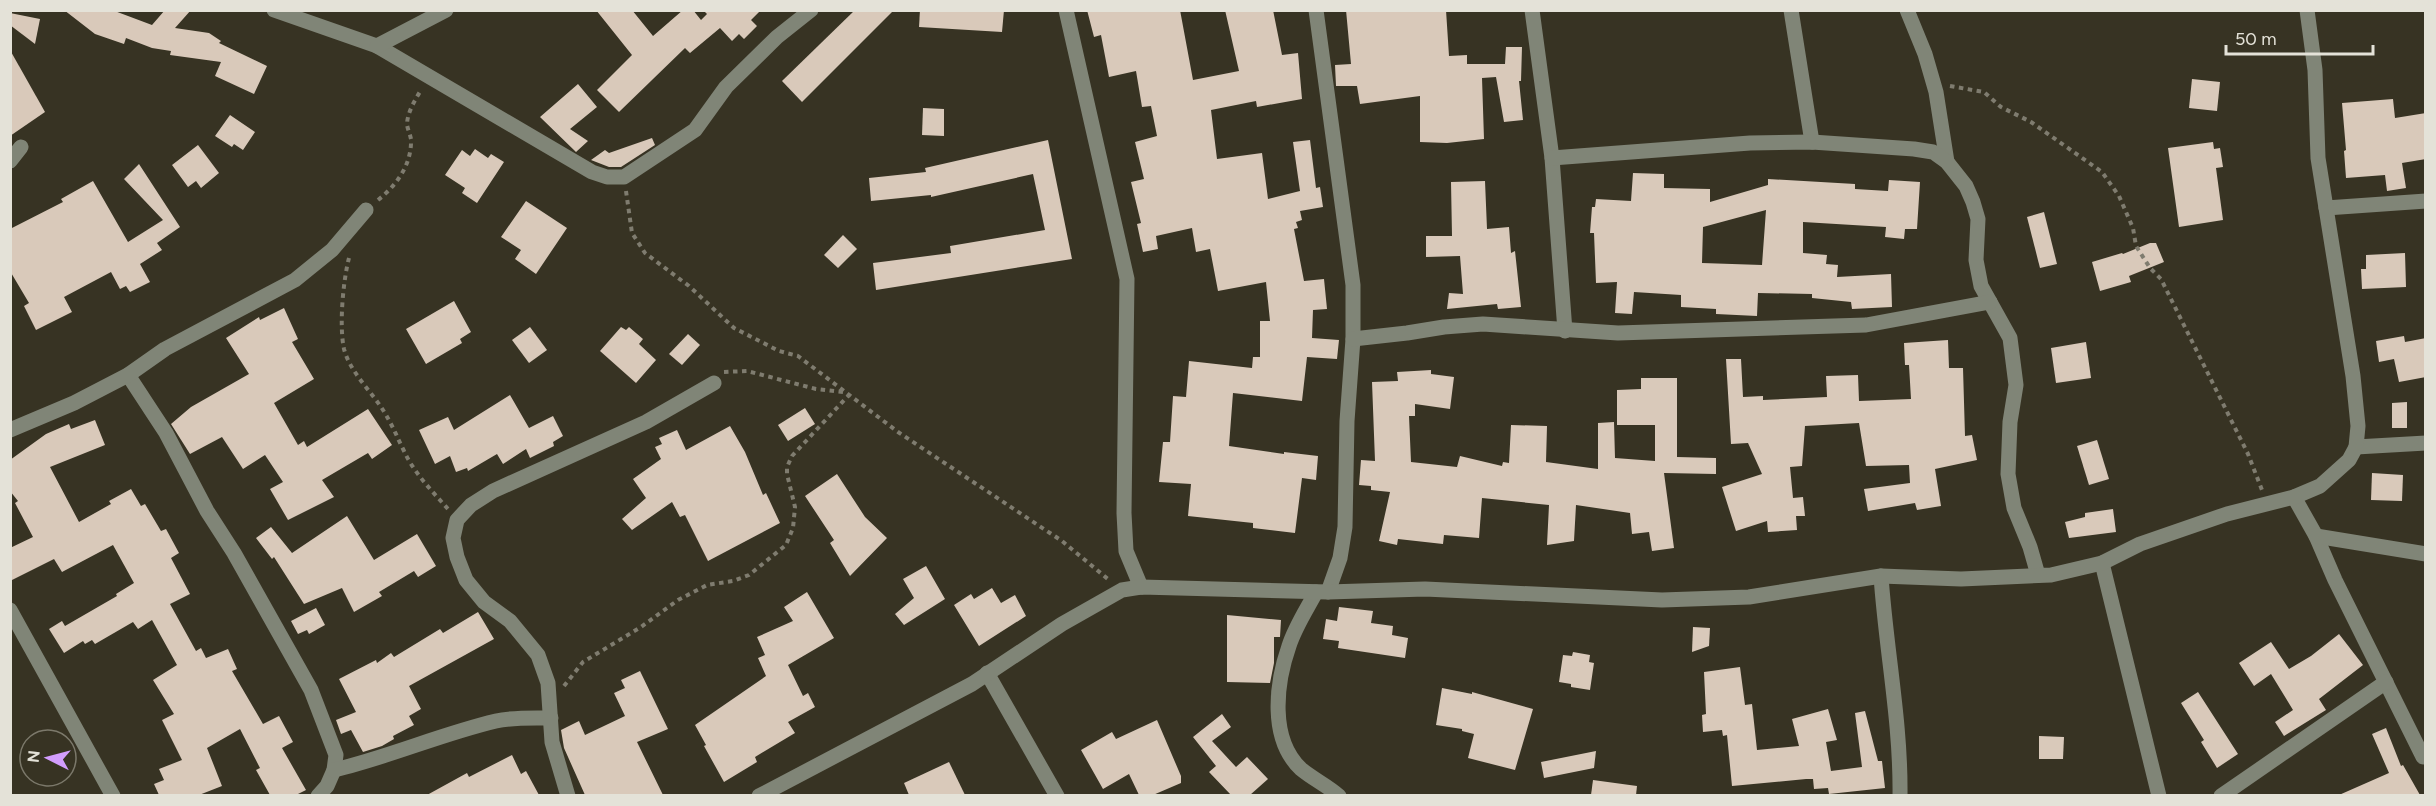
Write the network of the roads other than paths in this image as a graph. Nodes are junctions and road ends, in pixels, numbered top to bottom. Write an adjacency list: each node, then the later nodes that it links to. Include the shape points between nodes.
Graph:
1 (274, 10): 10 (street)
2 (446, 10): 10 (street)
3 (811, 10): 10 (street, via 726,87 695,130 624,177 592,172)
4 (1066, 10): 33 (street, via 1127,279 1124,513 1126,551)
5 (1316, 10): 21 (street, via 1353,285)
6 (1532, 10): 13 (street)
7 (1791, 10): 11 (street)
8 (1907, 10): 15 (street, via 1933,81)
9 (2307, 10): 17 (street, via 2315,70 2318,158)
10 (377, 46)
11 (1812, 142): 13 (street); 15 (street, via 1914,148 1933,152)
12 (21, 147): 14 (street)
13 (1552, 158): 20 (street)
14 (10, 161)
15 (1947, 162): 19 (street, via 1973,202 1978,219 1976,260 1981,286)
16 (2426, 201): 17 (street)
17 (2326, 208): 26 (street, via 2356,405)
18 (366, 210): 22 (street, via 332,250 295,280 165,349)
19 (1990, 302): 20 (street, via 1866,325 1618,333); 31 (street, via 2010,338 2015,360 2008,474 2014,508)
20 (1565, 331): 21 (street, via 1483,324)
21 (1353, 339): 34 (street, via 1345,527 1340,558)
22 (128, 375): 24 (street); 40 (street, via 166,433 311,690 336,755)
23 (714, 384): 38 (street, via 646,422 493,491 457,520 453,538 466,580 484,602 510,621 538,655 548,684)
24 (10, 430)
25 (2426, 443): 26 (street)
26 (2356, 447): 27 (street, via 2349,460 2320,486)
27 (2294, 497): 28 (street); 30 (street, via 2227,514 2140,544)
28 (2316, 536): 29 (street); 37 (street)
29 (2426, 554)
30 (2102, 563): 31 (street); 49 (street)
31 (2038, 575): 32 (street, via 1961,579)
32 (1881, 576): 34 (street, via 1749,597 1662,600 1425,589); 48 (street, via 1900,752)
33 (1141, 587): 34 (street); 36 (street, via 1122,590)
34 (1322, 592): 47 (street, via 1288,645 1278,704 1281,736 1289,753 1302,769)
35 (10, 610): 42 (street)
36 (987, 673): 41 (street); 46 (street)
37 (2386, 682): 39 (street); 50 (street)
38 (551, 710): 40 (street, via 497,721); 44 (street, via 552,742)
39 (2423, 757)
40 (334, 770): 43 (street)
41 (779, 790): 45 (street)
42 (113, 795)
43 (318, 795)
44 (568, 795)
45 (759, 795)
46 (1057, 795)
47 (1339, 795)
48 (1900, 795)
49 (2159, 795)
50 (2221, 795)

